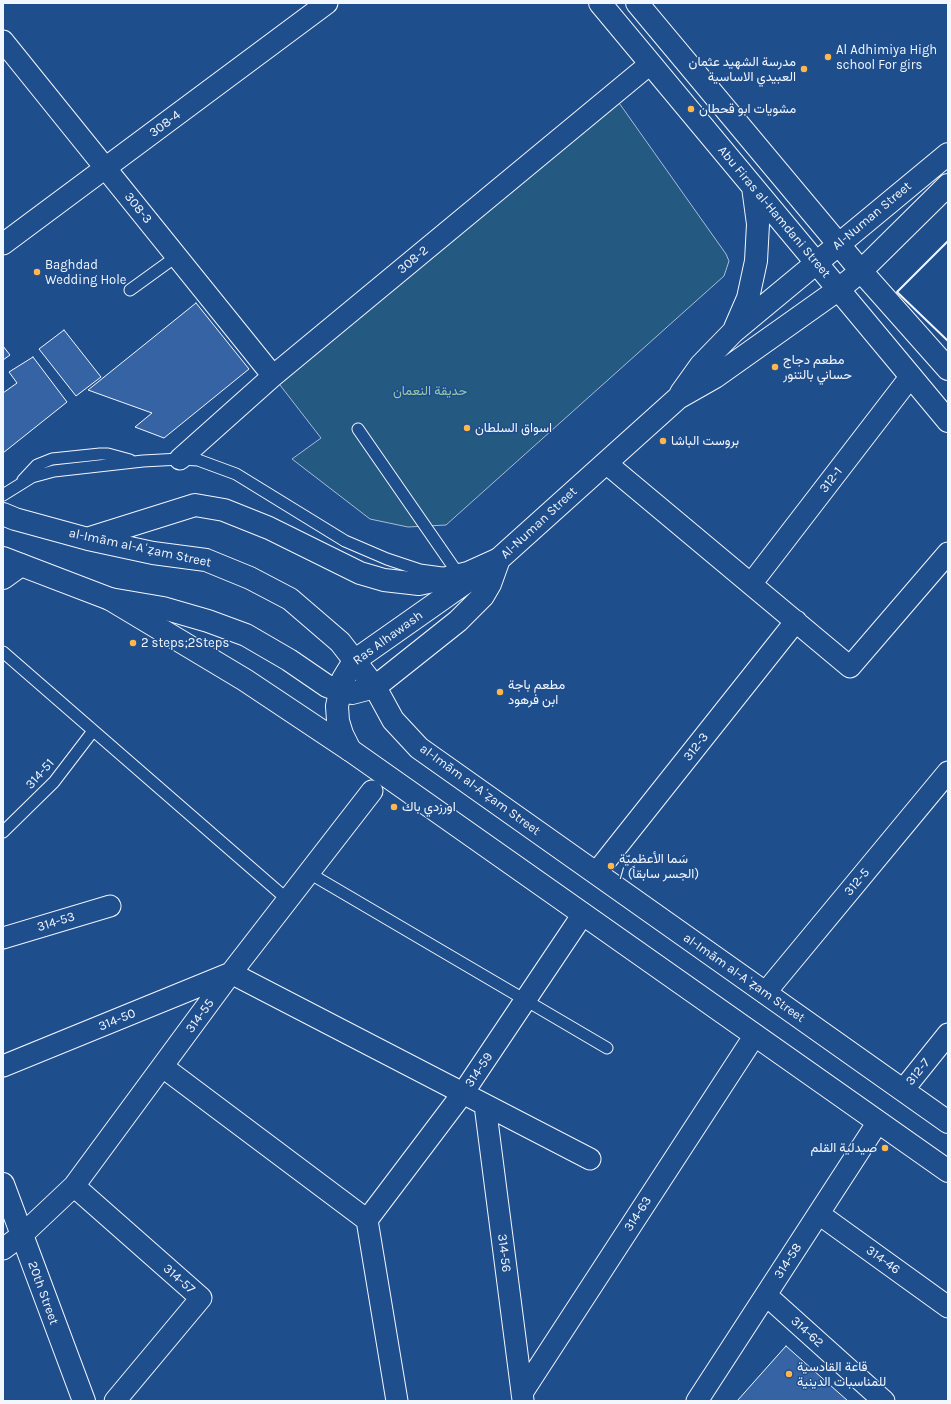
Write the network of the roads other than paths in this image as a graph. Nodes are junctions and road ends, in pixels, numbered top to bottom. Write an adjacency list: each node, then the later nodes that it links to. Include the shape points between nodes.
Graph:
1 (327, 3): 7 (street, 308-4)
2 (600, 3): 5 (street, Abu Firas al-Hamdani Street)
3 (638, 3): 11 (street)
4 (3, 41): 7 (street, 308-3)
5 (650, 64): 9 (street, Abu Firas al-Hamdani Street); 19 (street, 308-2)
6 (948, 154): 11 (street, Al-Numan Street)
7 (106, 168): 10 (street, 308-4); 12 (street, 308-3)
8 (948, 185): 14 (street, Al-Numan Street)
9 (753, 187): 13 (street, Abu Firas al-Hamdani Street); 17 (street, via 758,224 756,261 748,298)
10 (3, 244)
11 (839, 244): 13 (street, Al-Numan Street); 14 (street)
12 (177, 256): 16 (lane); 19 (street, 308-3)
13 (817, 263): 15 (street, Abu Firas al-Hamdani Street); 17 (street, Al-Numan Street)
14 (862, 271): 15 (street, Al-Numan Street); 18 (street)
15 (839, 289): 20 (street, Abu Firas al-Hamdani Street); 21 (street, Al-Numan Street, via 716,377)
16 (130, 290)
17 (733, 332): 21 (street, Al-Numan Street, via 701,365)
18 (948, 369)
19 (273, 376): 24 (street, 308-2)
20 (911, 376): 22 (street, Abu Firas al-Hamdani Street); 34 (street, 312-1)
21 (678, 398): 25 (street, Al-Numan Street)
22 (948, 421)
23 (358, 428): 32 (lane)
24 (180, 459): 26 (lane, via 54,471 32,477); 32 (lane, via 198,460 236,474 345,541 387,559 420,570)
25 (606, 463): 30 (street, Al-Numan Street); 34 (street)
26 (3, 495)
27 (3, 514): 28 (street, al-Imām al-Aʿẓam Street)
28 (88, 539): 32 (street, via 195,505 224,510 269,528 360,573 384,580 419,584); 38 (street, al-Imām al-Aʿẓam Street, via 154,553 206,560 250,578 296,604 340,642)
29 (948, 553): 36 (street, via 850,667)
30 (499, 559): 32 (street); 38 (street, Ras Alhawash); 39 (street, Al-Numan Street, via 490,584 472,609)
31 (12, 562): 33 (street); 35 (street)
32 (459, 575)
33 (3, 578)
34 (751, 584): 36 (street)
35 (110, 599): 40 (street, via 162,608 246,635 327,686); 42 (street, via 245,680)
36 (796, 621): 47 (street, 312-3)
37 (3, 652): 41 (lane)
38 (354, 661): 39 (street, al-Imām al-Aʿẓam Street); 40 (street, Ras Alhawash, via 343,679)
39 (375, 687): 40 (street, via 352,693); 47 (street, al-Imām al-Aʿẓam Street, via 393,720 419,748)
40 (340, 691): 42 (street, Ras Alhawash, via 337,706 338,722)
41 (93, 731): 45 (lane, 314-51, via 54,782); 48 (lane)
42 (350, 750): 50 (street)
43 (948, 772): 53 (street, 312-5)
44 (372, 791): 46 (street, 314-55)
45 (3, 832)
46 (309, 873): 48 (street, 314-55); 54 (lane)
47 (596, 873): 53 (street, al-Imām al-Aʿẓam Street)
48 (288, 900): 52 (street, 314-55)
49 (110, 906): 51 (street, 314-53)
50 (583, 914): 54 (street, 314-59); 56 (street)
51 (3, 938)
52 (231, 973): 58 (street, 314-50); 59 (street, 314-55); 61 (street)
53 (766, 993): 60 (street, al-Imām al-Aʿẓam Street)
54 (525, 1001): 57 (lane); 61 (street, 314-59)
55 (948, 1034): 60 (street, 312-7)
56 (755, 1035): 63 (street); 75 (street, 314-63)
57 (607, 1048)
58 (3, 1066)
59 (164, 1067): 68 (street, 314-55); 70 (street)
60 (903, 1090): 64 (street, al-Imām al-Aʿẓam Street)
61 (463, 1093): 62 (street); 70 (street, 314-59)
62 (485, 1105): 65 (street); 75 (street, 314-56)
63 (878, 1122): 66 (street); 69 (street, 314-58)
64 (948, 1122)
65 (590, 1159)
66 (948, 1171)
67 (3, 1184): 71 (street, 20th Street)
68 (74, 1186): 71 (street, 314-55); 77 (street, 314-57, via 201,1298)
69 (819, 1214): 73 (street, 314-58); 74 (street, 314-46)
70 (367, 1220): 78 (street)
71 (22, 1235): 72 (street, 314-55); 76 (street, 20th Street)
72 (3, 1249)
73 (766, 1295): 79 (street, 314-58); 80 (street, 314-62)
74 (948, 1307)
75 (523, 1397)
76 (84, 1401)
77 (115, 1401)
78 (397, 1401)
79 (697, 1401)
80 (884, 1401)

